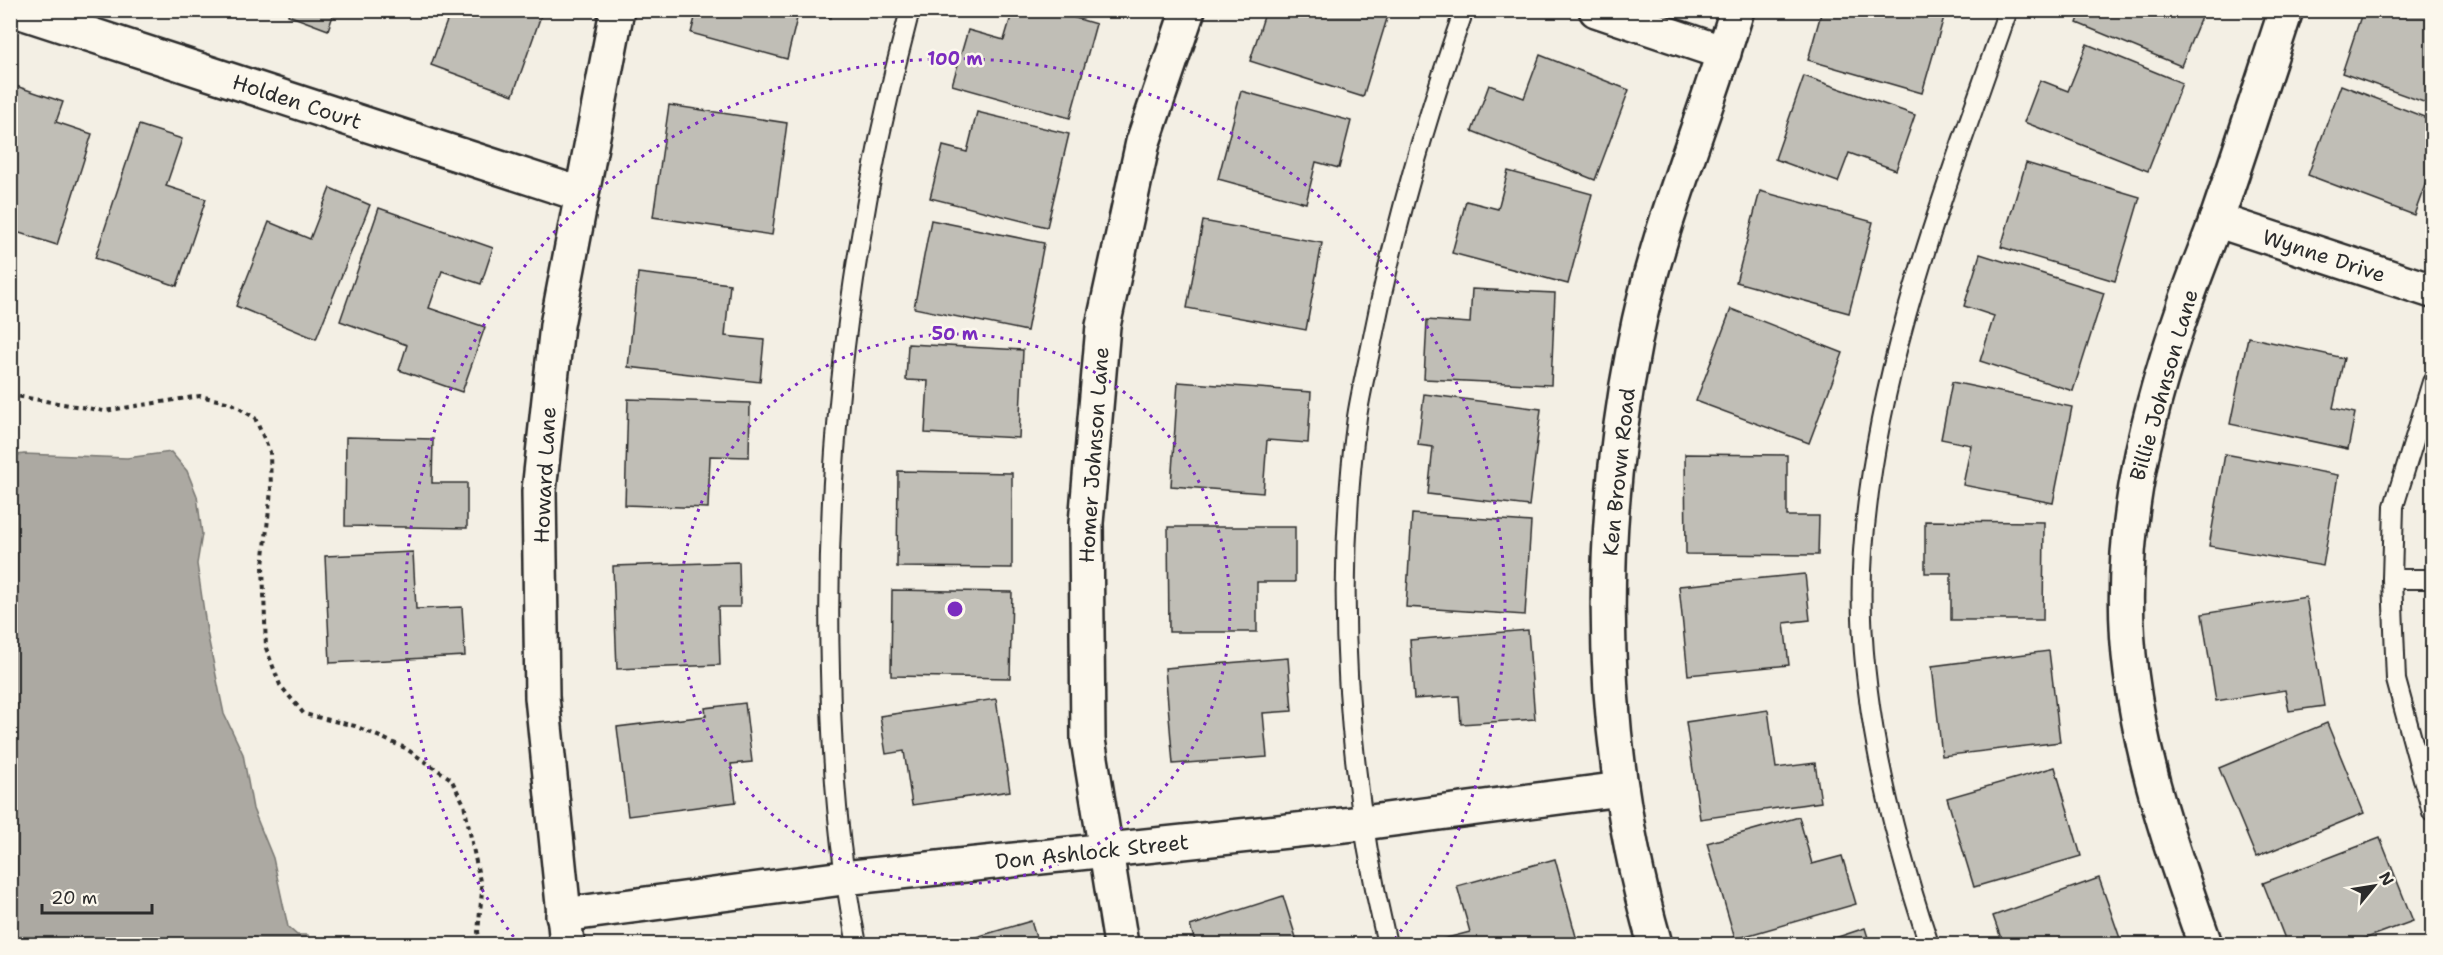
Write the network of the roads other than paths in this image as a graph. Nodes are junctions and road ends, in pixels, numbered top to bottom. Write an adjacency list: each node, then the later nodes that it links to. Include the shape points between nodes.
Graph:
1 (15, 10): 11 (street, Holden Court)
2 (616, 10): 11 (street, Howard Lane)
3 (910, 10): 21 (lane, via 885,106 861,226 833,454 828,597 831,726)
4 (1188, 10): 20 (street, Homer Johnson Lane, via 1143,142 1103,326 1086,523 1088,740)
5 (1464, 10): 19 (lane, via 1402,202 1357,417 1347,559 1349,683)
6 (1596, 10): 10 (street)
7 (1737, 10): 10 (street, Ken Brown Road)
8 (2008, 10): 27 (lane, via 1915,280 1876,433 1863,552 1864,653 1881,768 1906,874)
9 (2286, 10): 12 (street, Billie Johnson Lane)
10 (1724, 53): 17 (street, Ken Brown Road, via 1659,249 1635,340 1618,449 1606,623)
11 (580, 194): 22 (street, Howard Lane, via 557,325 539,491 542,698)
12 (2216, 220): 13 (street, Wynne Drive); 28 (street, Billie Johnson Lane, via 2182,311 2136,476 2127,598 2130,671 2143,749 2158,812)
13 (2433, 291)
14 (2433, 382): 15 (lane, via 2394,506)
15 (2392, 579): 16 (lane); 18 (lane, via 2396,680)
16 (2433, 579)
17 (1621, 789): 19 (street, Don Ashlock Street); 26 (street, Ken Brown Road)
18 (2433, 812)
19 (1363, 823): 20 (street, Don Ashlock Street); 25 (lane)
20 (1105, 852): 21 (street, Don Ashlock Street); 24 (street, Homer Johnson Lane)
21 (843, 878): 22 (street, Don Ashlock Street); 23 (lane)
22 (565, 930)
23 (857, 945)
24 (1121, 945)
25 (1387, 945)
26 (1655, 945)
27 (1929, 945)
28 (2205, 945)

